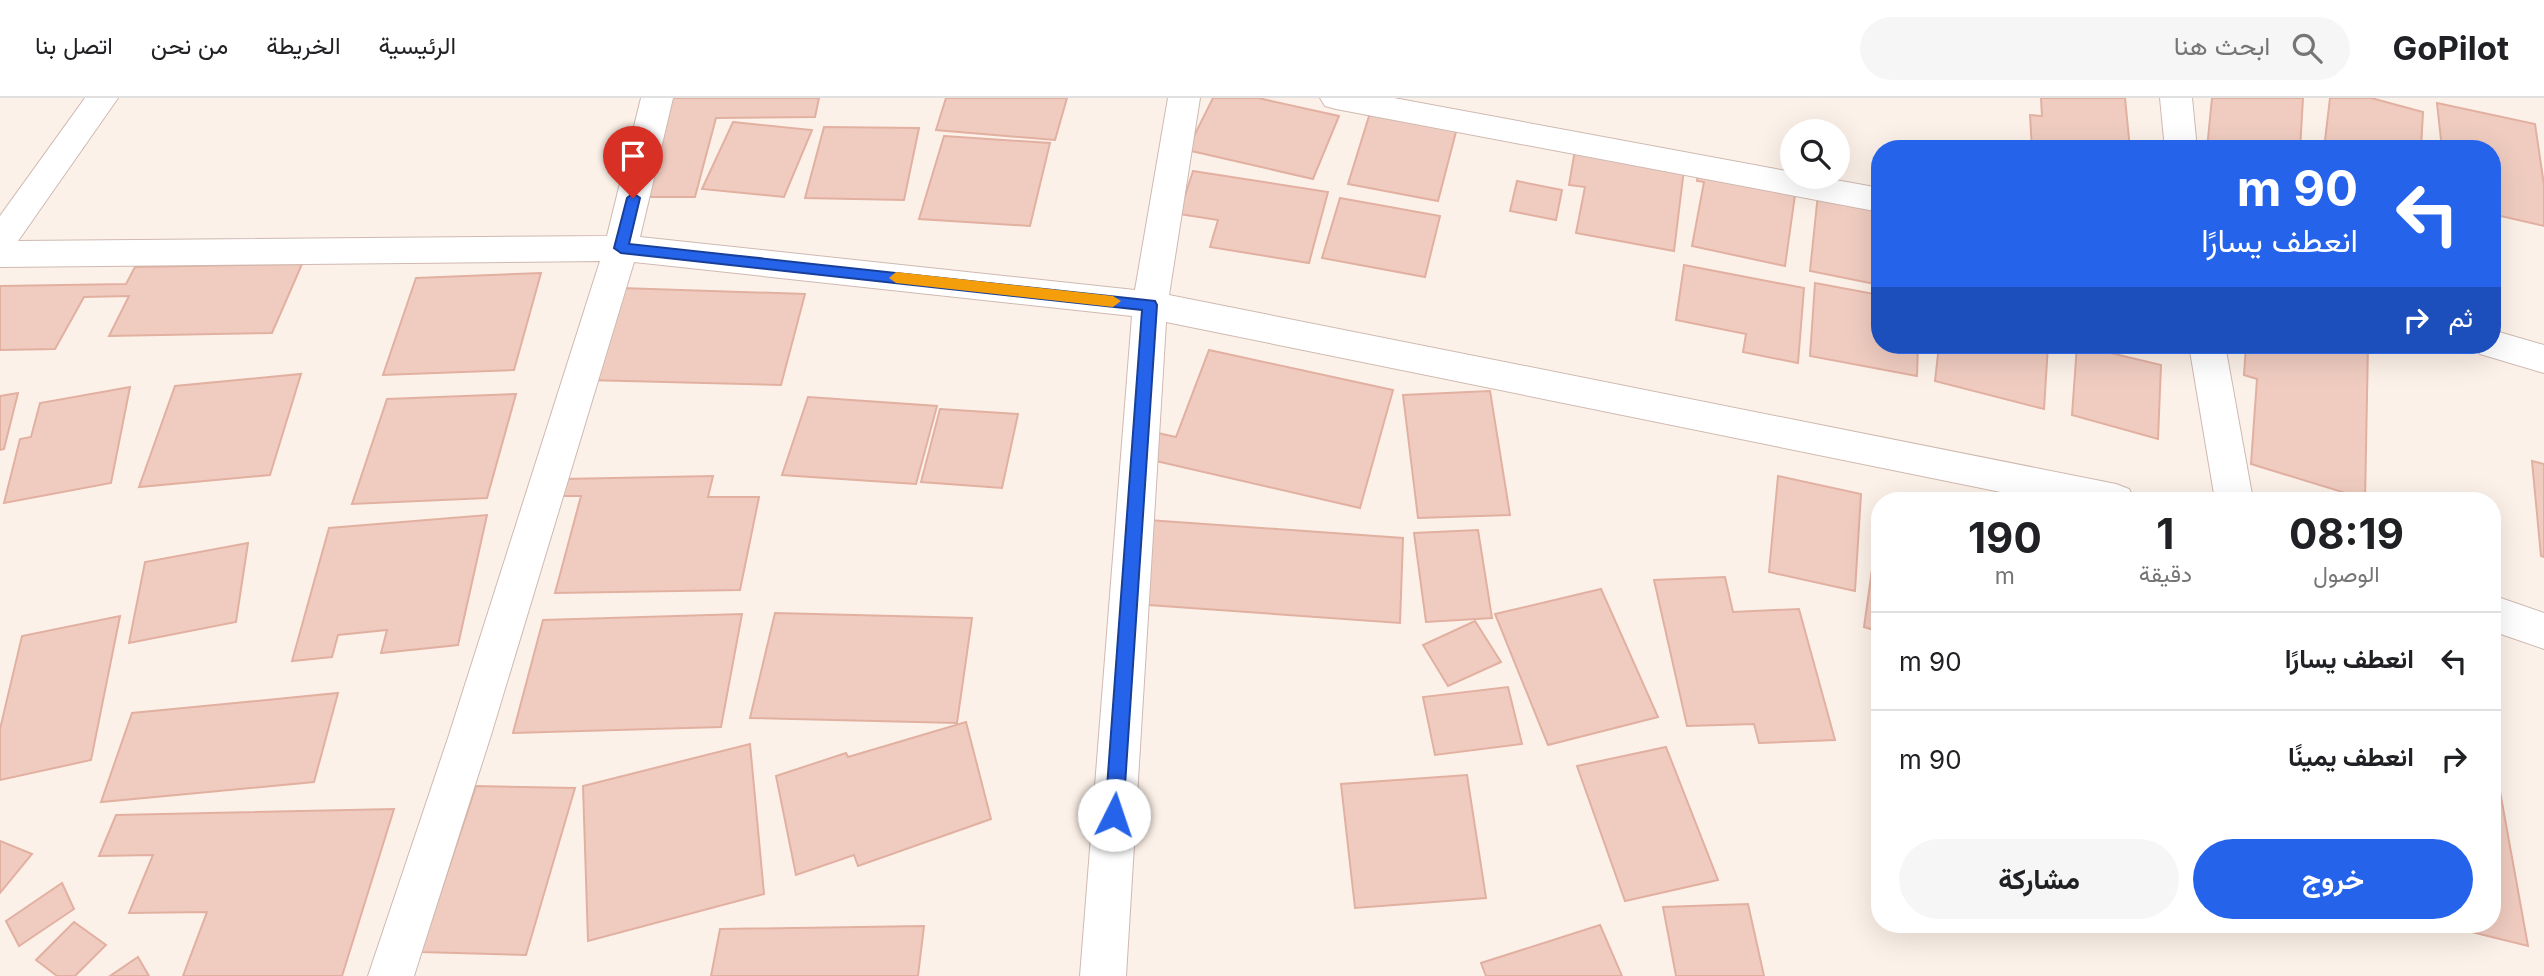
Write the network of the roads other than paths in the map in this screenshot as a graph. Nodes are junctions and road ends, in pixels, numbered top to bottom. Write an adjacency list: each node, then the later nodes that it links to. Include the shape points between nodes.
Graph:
1 (102, 98): 8 (street)
2 (657, 98): 9 (street)
3 (1184, 98): 11 (street)
4 (1336, 98): 7 (street)
5 (2176, 98): 6 (street)
6 (2180, 140)
7 (1871, 198)
8 (0, 241)
9 (621, 248): 10 (street); 11 (street); 19 (street)
10 (0, 254)
11 (1150, 305): 15 (street); 20 (street)
12 (2501, 347): 14 (street)
13 (2209, 354): 16 (street)
14 (2544, 359)
15 (2076, 492)
16 (2233, 492)
17 (2501, 616): 18 (street)
18 (2544, 631)
19 (391, 976)
20 (1103, 976)

